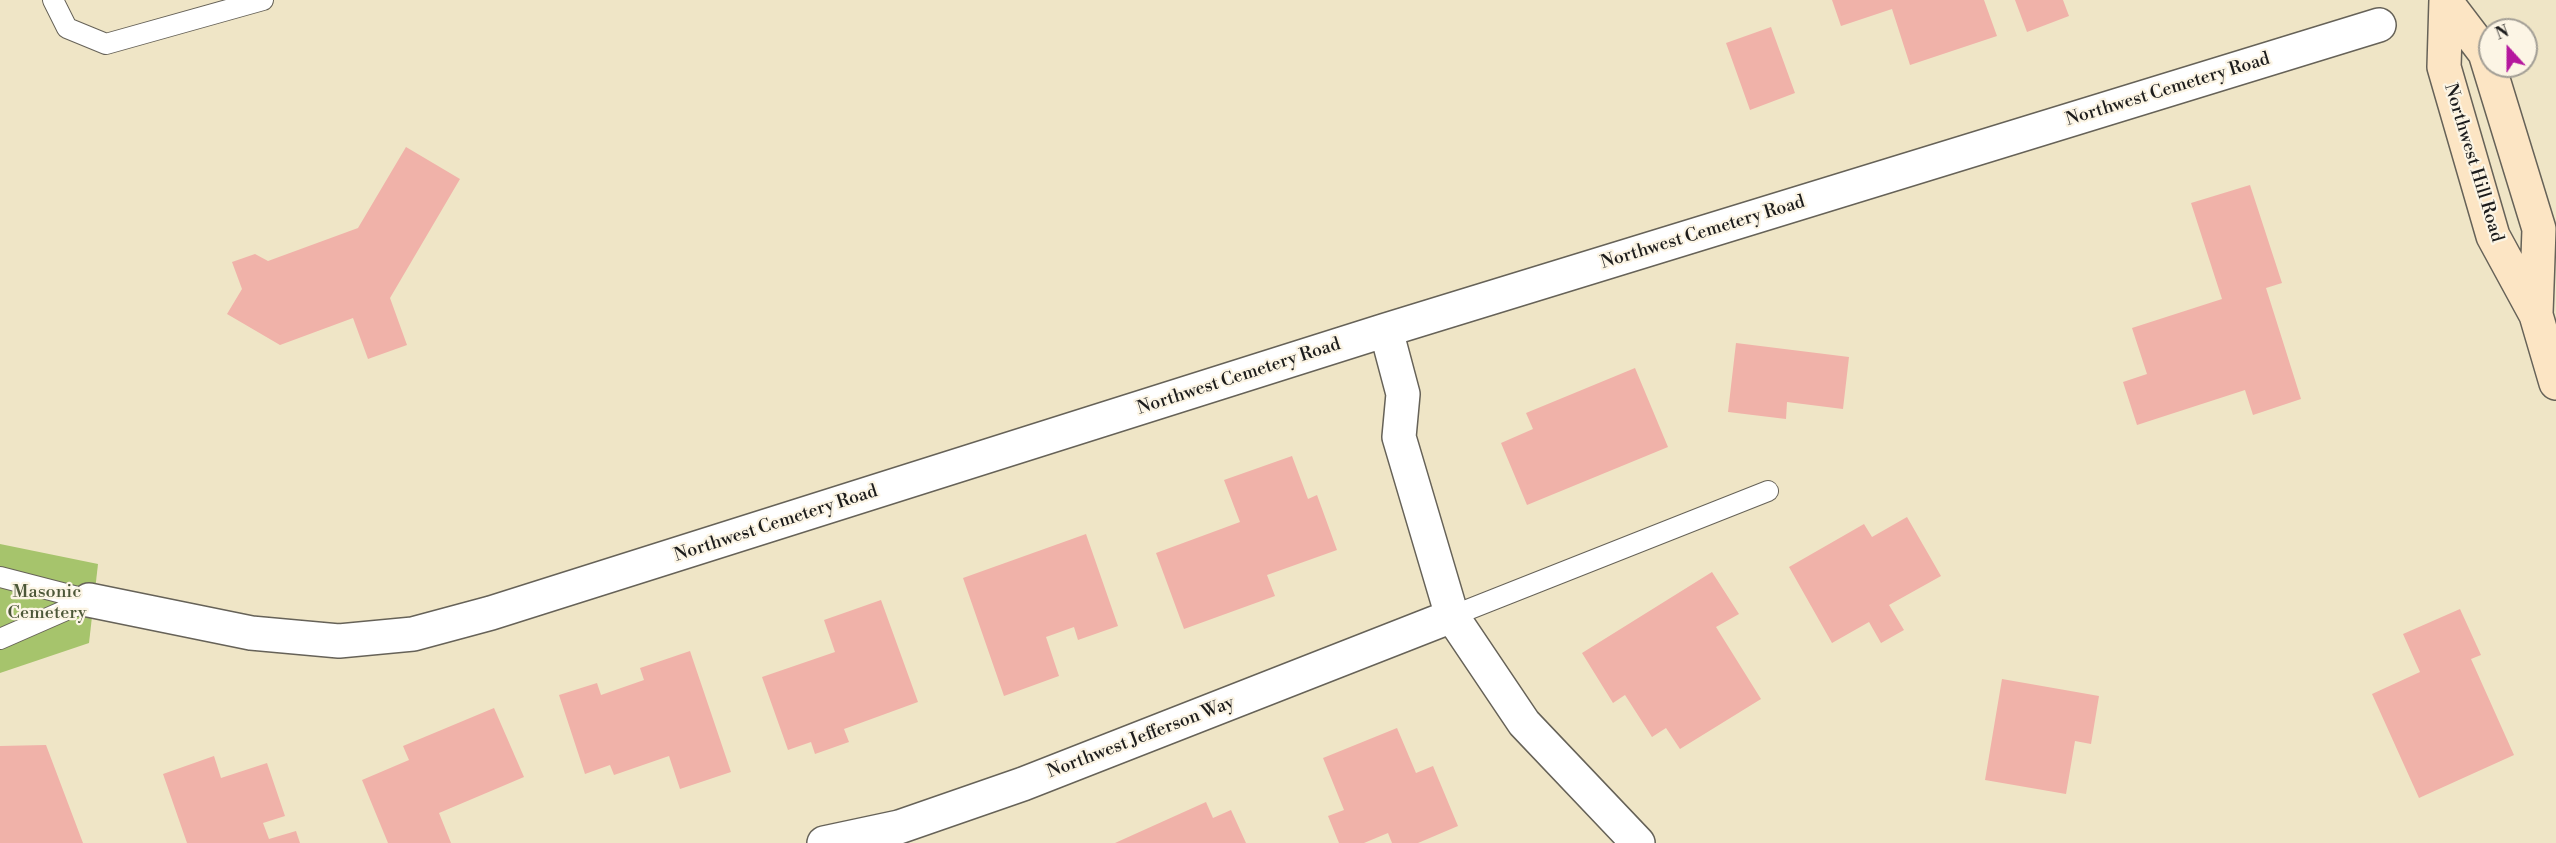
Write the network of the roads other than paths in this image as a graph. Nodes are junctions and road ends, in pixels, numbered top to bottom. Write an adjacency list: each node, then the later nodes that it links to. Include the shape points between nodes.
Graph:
1 (53, 0): 2 (lane, via 67,28 106,44)
2 (262, 0)
3 (2447, 2): 5 (main road, Northwest Hill Road, via 2444,67 2493,236); 5 (main road, Northwest Hill Road, via 2486,53 2539,229)
4 (2379, 25): 6 (street, Northwest Cemetery Road)
5 (2536, 315): 7 (main road, Northwest Hill Road)
6 (1386, 330): 10 (street, Northwest Cemetery Road, via 645,565 414,634 339,641 251,633); 11 (street, via 1403,394 1399,436)
7 (2556, 383)
8 (1768, 491): 11 (lane)
9 (0, 577): 10 (lane)
10 (89, 600): 12 (lane)
11 (1452, 615): 13 (street, Northwest Jefferson Way, via 1023,784 899,826); 14 (street, via 1524,723)
12 (0, 639)
13 (824, 843)
14 (1638, 843)

